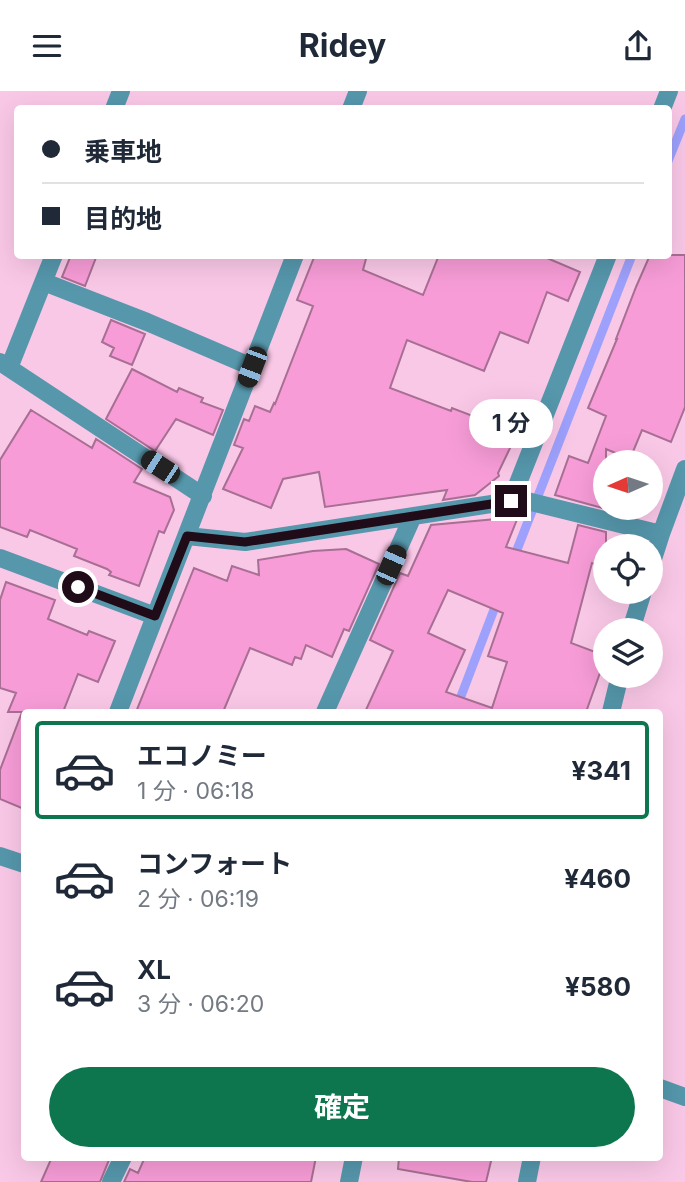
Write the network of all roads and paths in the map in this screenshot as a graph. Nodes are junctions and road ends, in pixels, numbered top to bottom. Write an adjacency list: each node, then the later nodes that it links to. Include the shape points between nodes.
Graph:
1 (53, 259): 4 (street)
2 (293, 259): 6 (street)
3 (605, 259): 9 (street)
4 (44, 282): 5 (street); 6 (street)
5 (5, 365): 8 (street)
6 (252, 367): 8 (street)
7 (685, 470): 11 (street)
8 (203, 496): 12 (street)
9 (517, 500): 10 (street); 11 (street)
10 (413, 516): 12 (street, via 245,542); 17 (street)
11 (660, 534)
12 (187, 536): 14 (street)
13 (0, 558): 14 (street)
14 (155, 616): 16 (street)
15 (617, 688): 18 (street)
16 (119, 709)
17 (326, 709)
18 (612, 709)
19 (0, 856): 20 (street)
20 (21, 863)
21 (663, 1089): 22 (street)
22 (685, 1097)
23 (120, 1161): 26 (street)
24 (353, 1161): 27 (street)
25 (531, 1161): 28 (street)
26 (111, 1182)
27 (349, 1182)
28 (527, 1182)

